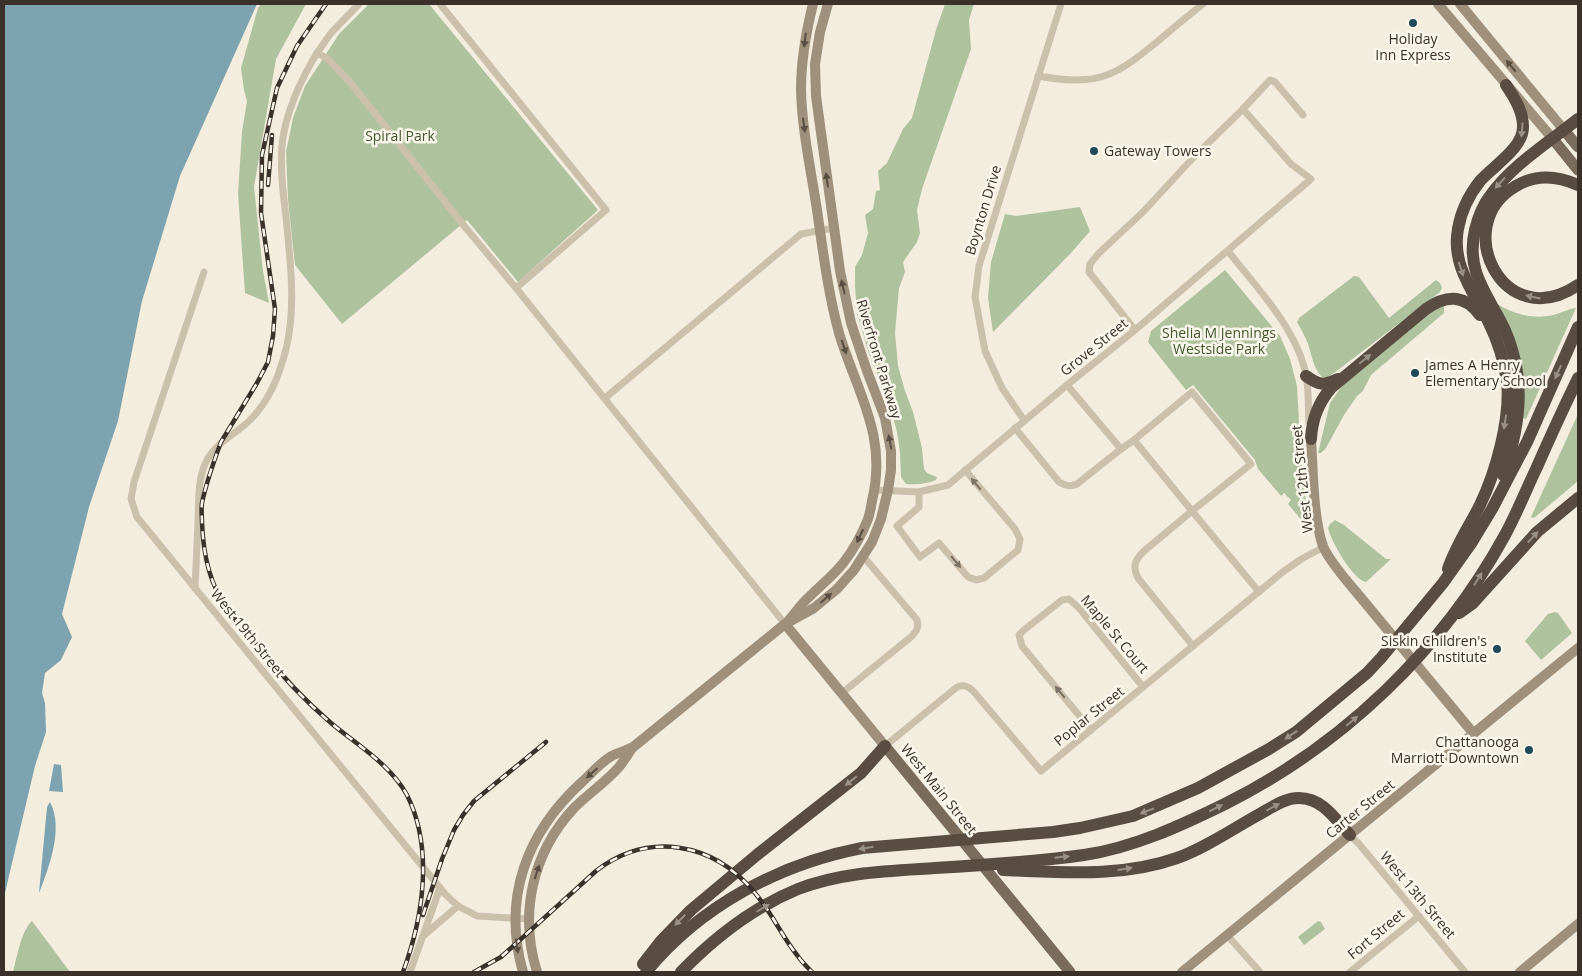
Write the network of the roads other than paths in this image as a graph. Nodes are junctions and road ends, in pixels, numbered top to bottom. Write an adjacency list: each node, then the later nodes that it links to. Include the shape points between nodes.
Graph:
1 (359, 4): 9 (street)
2 (440, 4): 25 (street, via 606,210)
3 (813, 4): 21 (main road, Riverfront Parkway, one-way to 21, via 801,89)
4 (828, 4): 20 (main road, Riverfront Parkway, one-way to 4, via 816,84 820,32)
5 (1061, 4): 10 (street, Boynton Drive)
6 (1203, 4): 10 (street, via 1140,55 1107,75 1065,80)
7 (1438, 4): 11 (main road)
8 (1460, 4): 15 (main road, one-way to 8)
9 (317, 53): 25 (street, via 328,59 350,82); 49 (street, via 298,87 282,145 282,187 291,275 287,343 274,388 261,408 216,447 207,461 199,492)
10 (1038, 76): 34 (street, Boynton Drive, via 979,266 975,297 985,351 1002,388)
11 (1506, 85): 16 (main road); 28 (highway, one-way to 28, via 1520,112 1521,137 1469,198 1458,229 1456,246 1463,275)
12 (1243, 109): 13 (street, via 1270,80); 22 (street, Grove Street, via 1291,164 1311,179); 27 (street, via 1090,264 1089,272)
13 (1303, 115)
14 (1578, 119): 15 (highway)
15 (1564, 130): 16 (highway); 17 (main road)
16 (1552, 139): 18 (main road); 44 (highway, one-way to 44, via 1495,188 1482,208 1473,238 1472,261 1476,276 1502,323 1518,379 1515,435)
17 (1578, 147)
18 (1578, 170)
19 (1578, 185): 24 (highway, one-way to 19, via 1556,297 1526,296 1514,290 1495,272 1486,241 1489,219 1508,190 1542,177 1560,178)
20 (834, 228): 21 (street); 41 (main road, Riverfront Parkway, one-way to 20, via 891,451 886,426 851,323)
21 (820, 231): 33 (street, via 802,234); 40 (main road, Riverfront Parkway, one-way to 40, via 839,333 876,442)
22 (1228, 251): 27 (street, Grove Street); 29 (street, West 12th Street, via 1288,330)
23 (204, 272): 49 (street, West 19th Street, via 134,482 132,499 136,517)
24 (1578, 285)
25 (516, 288): 33 (street)
26 (1578, 327): 44 (highway, one-way to 44, via 1527,442)
27 (1135, 330): 32 (street, Grove Street)
28 (1501, 353): 30 (highway, one-way to 28, via 1426,309 1443,299 1457,299 1473,307); 48 (highway, one-way to 48, via 1507,397 1500,446 1486,489 1454,550)
29 (1306, 376): 30 (highway, via 1317,383 1327,384); 36 (street, West 12th Street)
30 (1342, 378): 36 (highway, via 1321,401)
31 (1578, 378): 51 (highway, one-way to 31, via 1503,538)
32 (1067, 385): 34 (street, Grove Street); 38 (street)
33 (605, 398): 52 (street)
34 (1024, 420): 35 (street, Grove Street)
35 (1015, 428): 38 (street, via 1059,482 1065,485 1077,484); 39 (street, Grove Street)
36 (1311, 439): 46 (main road, West 12th Street, via 1317,518)
37 (1134, 440): 38 (street); 45 (street); 45 (street, via 1192,392 1251,464)
38 (1121, 449)
39 (965, 470): 42 (street, Grove Street, via 948,485); 42 (street, one-way to 39, via 919,507 897,526 920,557 939,543 968,577 984,578 1018,550 1020,539)
40 (875, 490): 41 (street, Grove Street); 52 (main road, Riverfront Parkway, one-way to 52, via 868,518 844,562)
41 (888, 490): 42 (street, Grove Street); 47 (main road, Riverfront Parkway, via 881,519)
42 (919, 492)
43 (1578, 498): 51 (highway, one-way to 43, via 1473,603 1537,532)
44 (1492, 509): 48 (highway)
45 (1192, 511): 50 (street); 53 (street, via 1137,558 1134,570)
46 (1324, 548): 50 (street, Poplar Street, via 1298,562); 58 (main road, West 12th Street, via 1357,594)
47 (863, 556): 52 (main road, Riverfront Parkway, one-way to 47, via 814,608 837,589); 56 (street, via 917,620 918,626 912,636)
48 (1443, 583): 75 (highway, one-way to 75, via 1382,658 1346,692 1296,732 1198,788 1133,816 1080,828 878,846 812,861 770,876 725,902 681,936)
49 (195, 588): 63 (street, West 19th Street)
50 (1259, 592): 53 (street, Poplar Street)
51 (1449, 620): 62 (highway, one-way to 51, via 1103,852 1197,818 1288,769 1351,722 1398,679)
52 (785, 624): 56 (main road, West Main Street); 60 (main road, Riverfront Parkway)
53 (1193, 646): 55 (street, Poplar Street)
54 (1578, 648): 58 (main road, Carter Street)
55 (1143, 687): 57 (street, Poplar Street); 57 (street, Maple St Court, one-way to 55, via 1022,646 1019,635 1024,630 1062,600 1069,599)
56 (842, 693): 59 (main road, West Main Street)
57 (1091, 730): 59 (street, Poplar Street, via 1040,772 974,692 962,685)
58 (1474, 734): 61 (main road, Carter Street)
59 (885, 746): 74 (highway, one-way to 74, via 861,773 758,854 677,924); 77 (main road, West Main Street)
60 (632, 748): 66 (main road, Riverfront Parkway, one-way to 66, via 610,757 566,797 548,819 523,869); 67 (main road, Riverfront Parkway, one-way to 60, via 536,873 552,837 576,806 619,767)
61 (1350, 835): 62 (highway, one-way to 61, via 1093,872 1147,866 1177,858 1279,804 1297,798 1320,804); 65 (street, West 13th Street); 69 (main road, Carter Street)
62 (933, 868): 76 (highway, one-way to 62, via 740,922 788,894 856,874)
63 (440, 888): 64 (street, West 19th Street); 70 (street)
64 (458, 906): 66 (street, West 19th Street, via 477,916); 70 (street)
65 (1418, 916): 80 (street, Fort Street); 81 (street, West 13th Street)
66 (515, 918): 67 (street, West 19th Street); 72 (main road, Riverfront Parkway, one-way to 72)
67 (528, 920): 73 (main road, Riverfront Parkway)
68 (1578, 924): 82 (main road)
69 (1227, 934): 78 (main road, Carter Street); 79 (street)
70 (422, 936): 71 (street)
71 (410, 972)
72 (523, 972)
73 (537, 972)
74 (638, 972)
75 (646, 972)
76 (680, 972)
77 (1070, 972)
78 (1182, 972)
79 (1260, 972)
80 (1350, 972)
81 (1465, 972)
82 (1520, 972)

